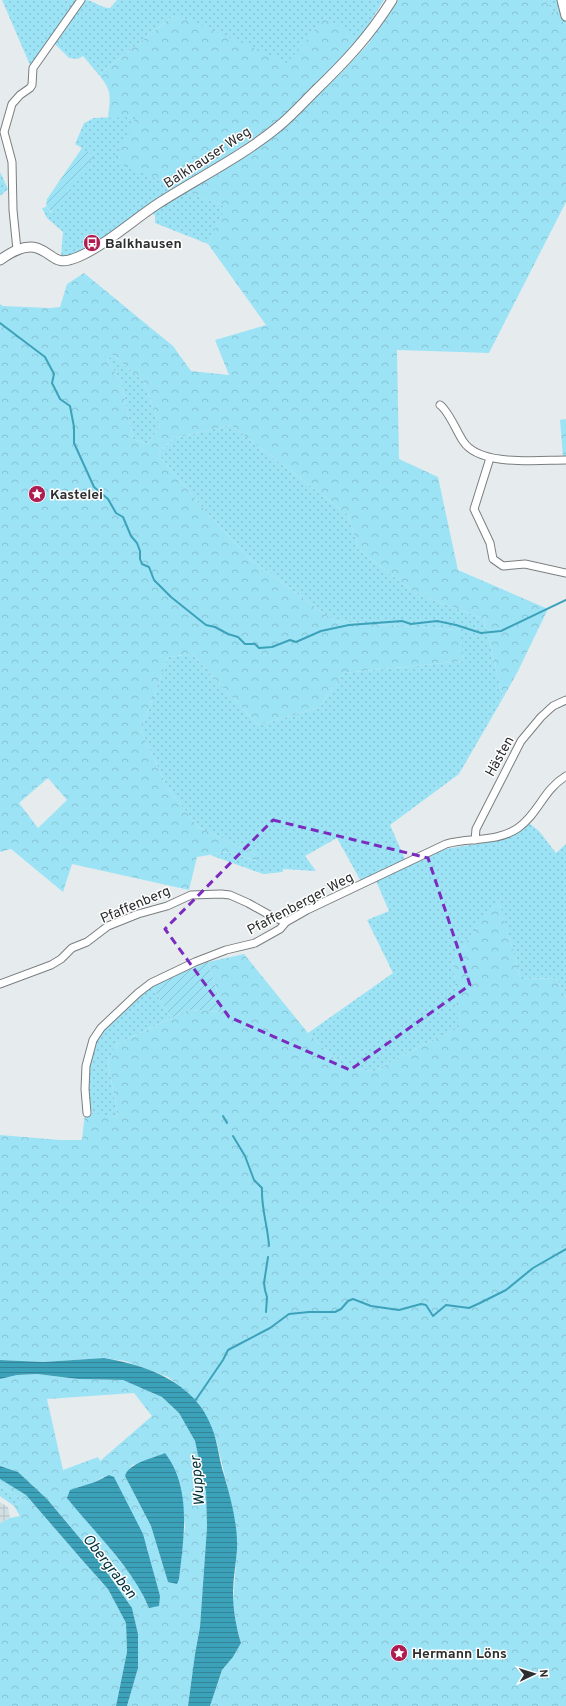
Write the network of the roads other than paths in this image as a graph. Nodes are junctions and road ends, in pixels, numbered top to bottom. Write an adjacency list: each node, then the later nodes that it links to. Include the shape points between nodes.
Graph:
1 (81, 0): 5 (street, via 33,68 32,85 12,104 4,132 12,162)
2 (392, 0): 5 (main road, Balkhauser Weg, via 364,41 292,114 219,167 78,257 62,261 37,248)
3 (562, 0): 4 (main road)
4 (566, 16)
5 (17, 250): 6 (main road, Balkhauser Weg)
6 (0, 260)
7 (440, 405): 8 (street, via 468,448)
8 (490, 458): 9 (street); 10 (street, via 474,509 490,542 493,560 503,566 525,564)
9 (566, 460)
10 (566, 573)
11 (566, 700): 13 (street, Hästen, via 553,706 541,717 516,749 476,829)
12 (566, 776): 13 (street, Pfaffenberger Weg, via 551,788 517,829 498,837)
13 (475, 840): 14 (street, Pfaffenberger Weg, via 446,844)
14 (286, 922): 15 (street, Pfaffenberg, via 230,895 191,895 108,926 87,942 72,948 51,965); 16 (street, Pfaffenberger Weg, via 280,929 255,943 218,953 151,983 101,1028 93,1040 86,1066)
15 (0, 984)
16 (87, 1113)

